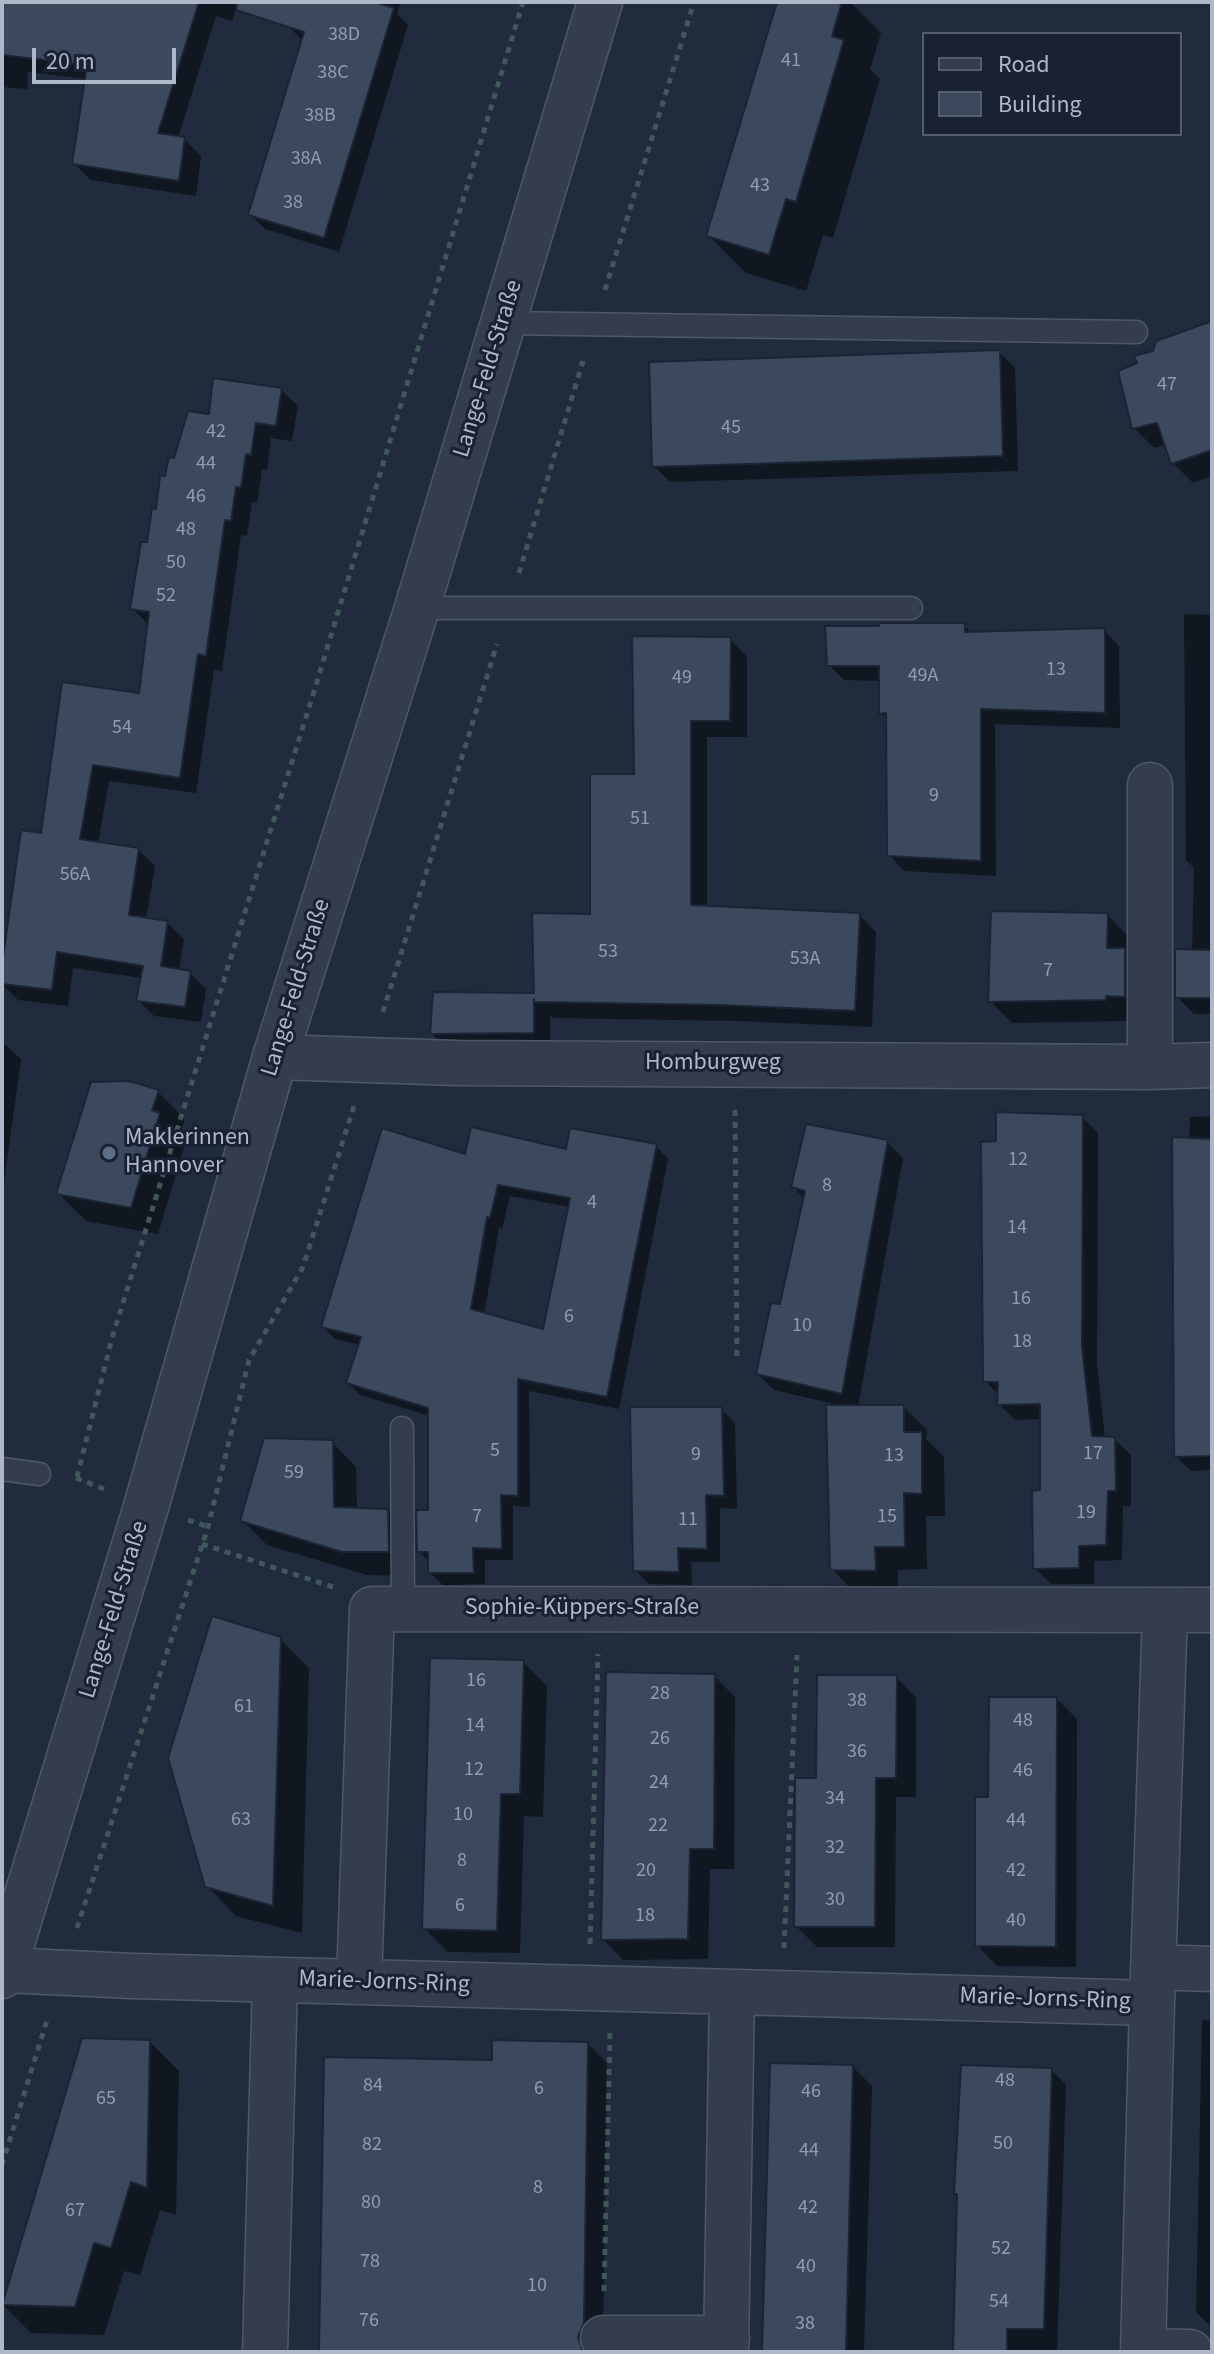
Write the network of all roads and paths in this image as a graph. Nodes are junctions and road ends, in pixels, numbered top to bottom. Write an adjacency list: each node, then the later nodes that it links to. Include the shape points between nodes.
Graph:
1 (523, 2): 16 (path, via 112,1338)
2 (600, 2): 3 (street, Lange-Feld-Straße)
3 (502, 323): 4 (lane); 5 (street, Lange-Feld-Straße)
4 (1136, 332)
5 (417, 608): 6 (lane); 8 (street, Lange-Feld-Straße)
6 (911, 608)
7 (1150, 785): 11 (street)
8 (275, 1057): 9 (street, Homburgweg); 24 (street, Lange-Feld-Straße, via 146,1507)
9 (735, 1065): 11 (street, Homburgweg); 12 (path)
10 (1212, 1065): 11 (street, Homburgweg)
11 (1150, 1067)
12 (737, 1359)
13 (402, 1428): 18 (lane)
14 (2, 1469): 15 (lane)
15 (39, 1474)
16 (77, 1478)
17 (202, 1544): 18 (path)
18 (387, 1609): 19 (street, Sophie-Küppers-Straße); 26 (street)
19 (599, 1609): 20 (street, Sophie-Küppers-Straße); 28 (path)
20 (799, 1610): 22 (street, Sophie-Küppers-Straße); 30 (path)
21 (1212, 1610): 22 (street, Sophie-Küppers-Straße)
22 (1165, 1611): 27 (street)
23 (1212, 1969): 27 (street)
24 (3, 1973): 25 (street, Marie-Jorns-Ring)
25 (275, 1980): 26 (street, Marie-Jorns-Ring); 34 (street, Marie-Jorns-Ring)
26 (359, 1982): 28 (street, Marie-Jorns-Ring)
27 (1153, 1985): 30 (street, Marie-Jorns-Ring); 33 (street, Marie-Jorns-Ring)
28 (600, 1989): 29 (street, Marie-Jorns-Ring); 31 (path)
29 (732, 1992): 30 (street, Marie-Jorns-Ring); 32 (street)
30 (782, 1993)
31 (603, 2338): 32 (street)
32 (726, 2345)
33 (1143, 2351): 35 (street)
34 (265, 2352)
35 (1190, 2352)

